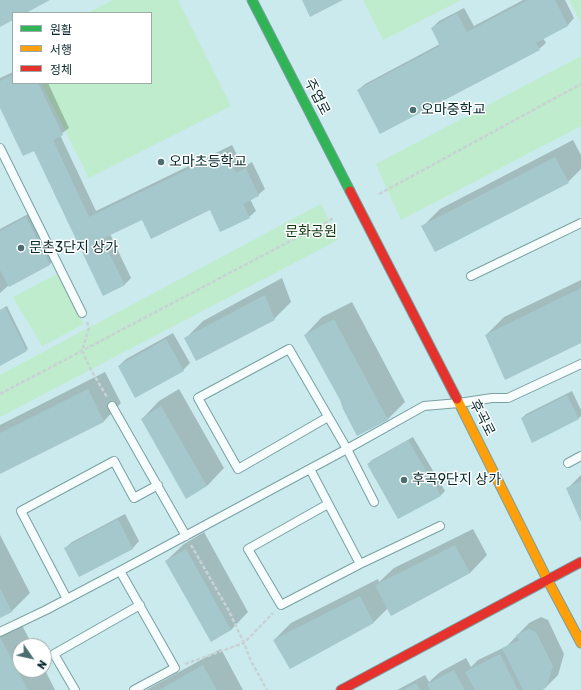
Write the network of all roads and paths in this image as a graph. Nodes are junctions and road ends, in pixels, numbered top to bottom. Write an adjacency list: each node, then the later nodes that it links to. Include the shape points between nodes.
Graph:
1 (252, 0): 5 (street, 주엽로)
2 (581, 84): 4 (path)
3 (0, 150): 9 (lane)
4 (380, 194)
5 (357, 206): 13 (street, 후곡로)
6 (334, 218): 10 (path)
7 (581, 223): 8 (lane)
8 (471, 276)
9 (82, 313): 10 (path, via 90,328)
10 (82, 351): 12 (path); 14 (path)
11 (581, 364): 13 (lane, via 508,398)
12 (0, 394)
13 (459, 403): 16 (lane, via 424,406); 28 (street, 후곡로)
14 (112, 406): 20 (lane)
15 (328, 417): 15 (lane, via 289,349 198,398 238,469); 16 (lane)
16 (347, 449): 19 (lane); 21 (lane)
17 (581, 456): 18 (lane)
18 (568, 463)
19 (310, 468): 22 (lane); 24 (lane)
20 (158, 485): 24 (lane); 29 (lane, via 134,498 114,461 21,511)
21 (374, 502)
22 (328, 504): 26 (lane); 31 (lane, via 248,549)
23 (440, 526): 26 (lane)
24 (186, 536): 27 (lane); 33 (path, via 229,611)
25 (581, 562): 28 (street)
26 (360, 564): 31 (lane)
27 (120, 571): 29 (lane); 30 (lane)
28 (547, 579): 34 (street, 후곡로); 39 (street)
29 (67, 599): 32 (lane)
30 (140, 605): 35 (lane); 36 (lane, via 54,654)
31 (281, 605): 33 (path)
32 (0, 632)
33 (244, 643): 35 (path); 38 (path)
34 (581, 643)
35 (176, 668): 37 (lane)
36 (75, 690)
37 (134, 690)
38 (266, 690)
39 (341, 690)

